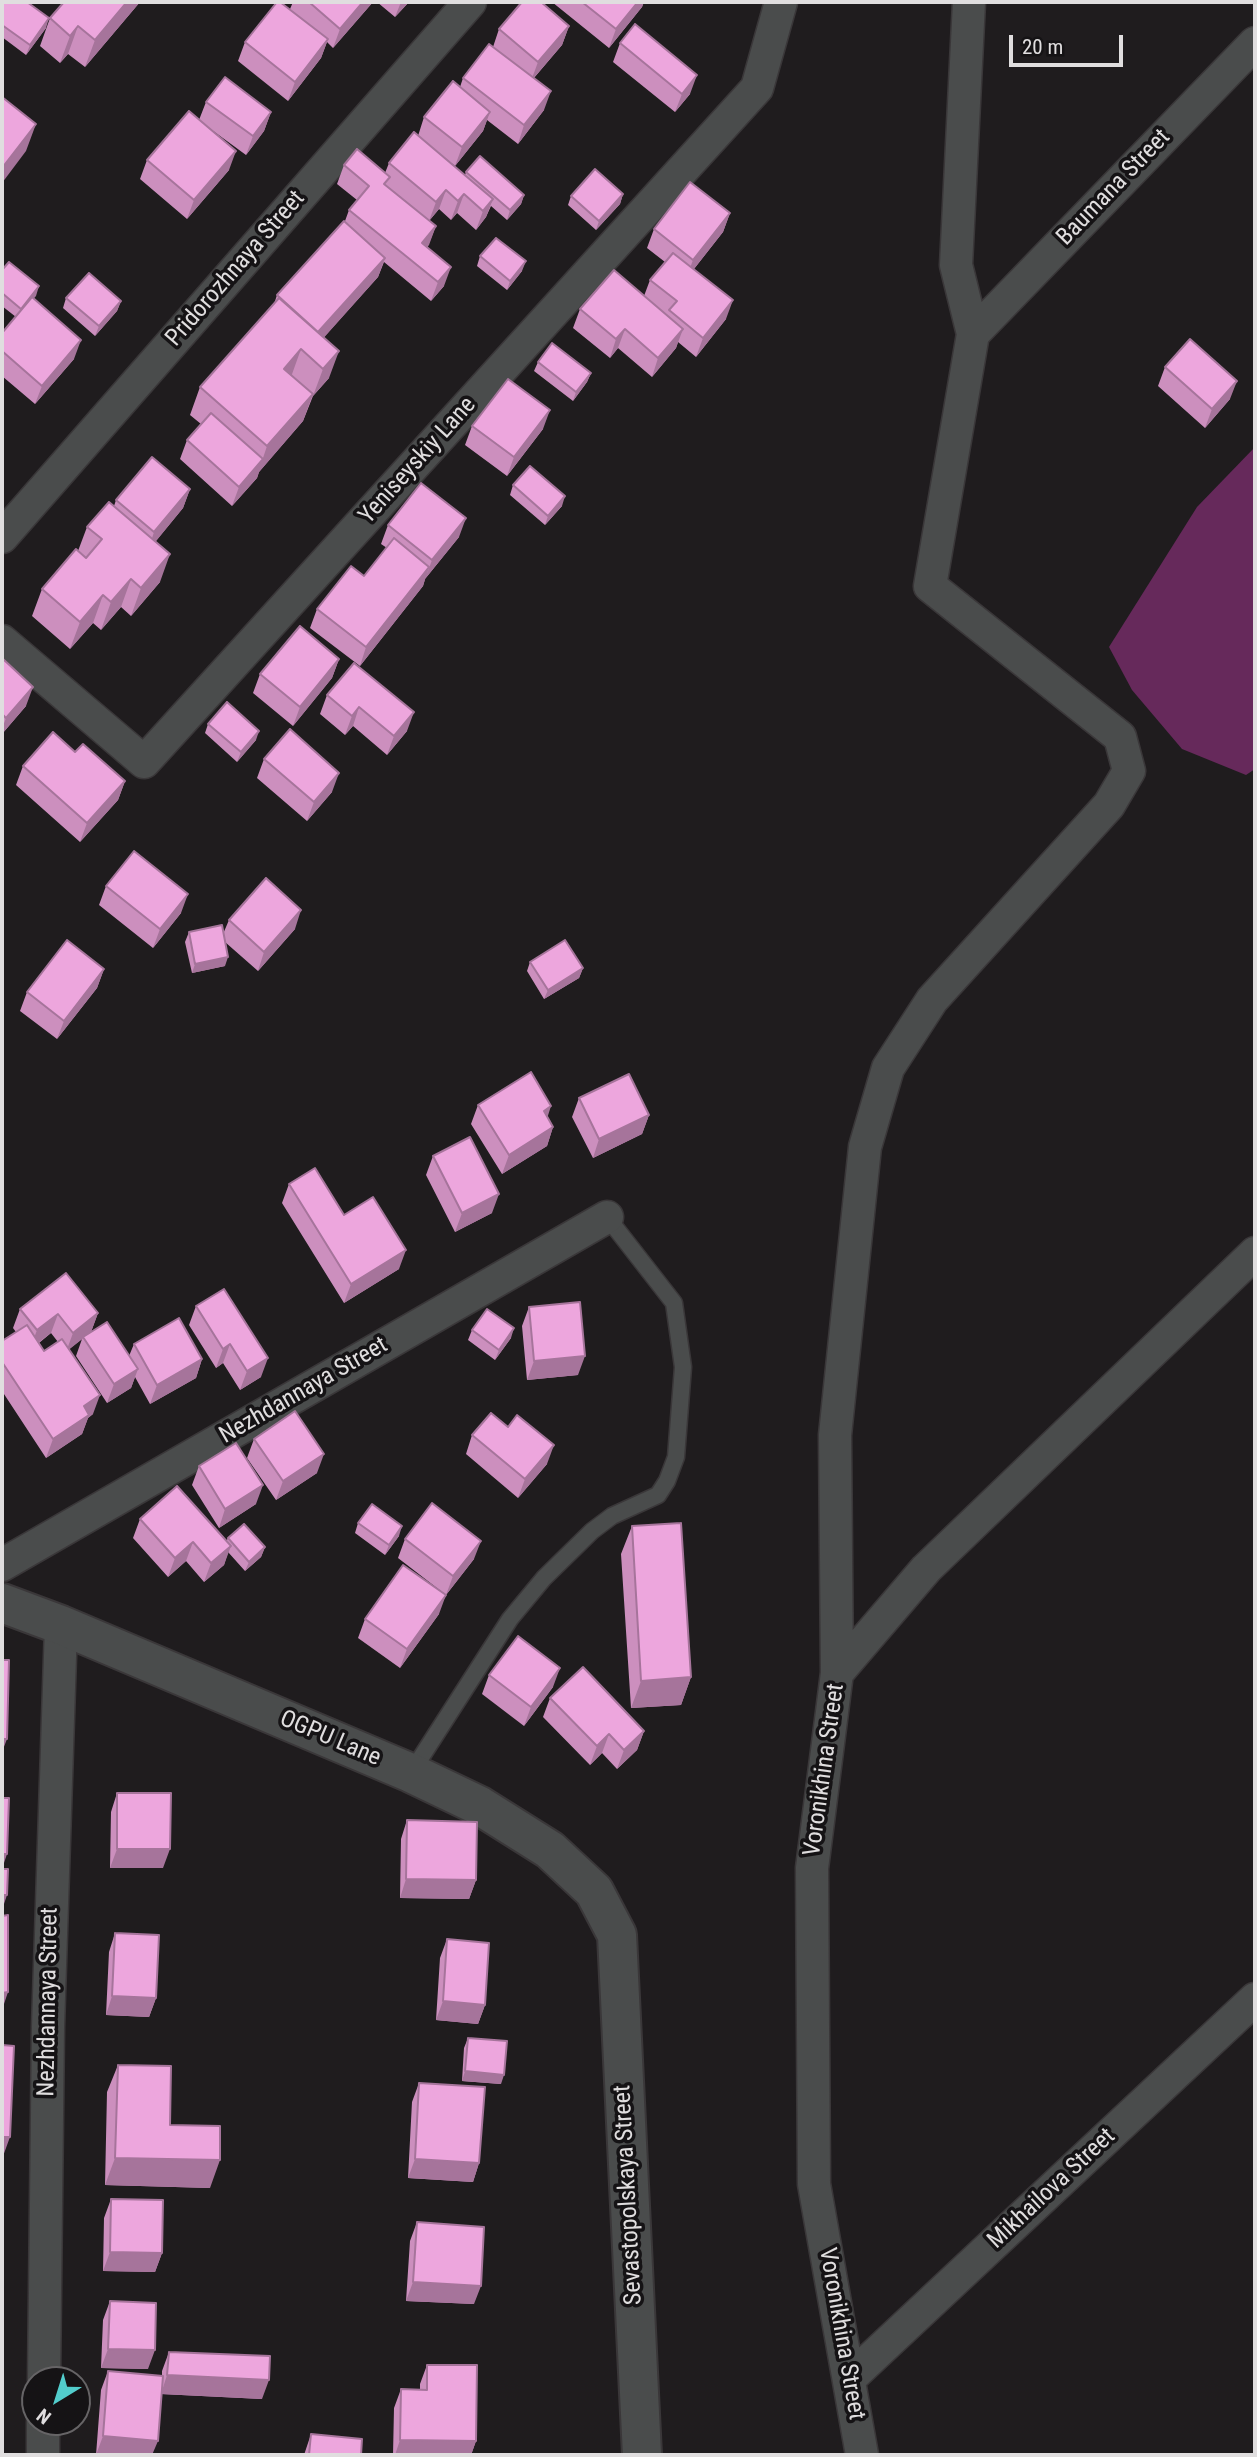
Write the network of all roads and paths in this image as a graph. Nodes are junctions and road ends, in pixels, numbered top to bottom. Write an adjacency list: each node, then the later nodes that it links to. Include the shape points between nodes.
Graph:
1 (470, 2): 6 (street, Pridorozhnaya Street)
2 (781, 2): 7 (street, Yeniseyskiy Lane, via 757,88 144,762)
3 (969, 2): 5 (street, via 956,265)
4 (1255, 43): 5 (street, Baumana Street)
5 (973, 334): 13 (street, via 930,586 1120,737 1129,771 1110,805 932,1000 888,1068 865,1147 835,1435)
6 (2, 537)
7 (2, 641)
8 (607, 1217): 10 (street, Nezhdannaya Street); 14 (lane, via 674,1303 683,1367 676,1457 658,1495 611,1516 544,1578 510,1619)
9 (1255, 1253): 13 (street, Voronikhina Street, via 926,1569)
10 (2, 1565)
11 (2, 1603): 12 (street, OGPU Lane)
12 (61, 1625): 14 (street, OGPU Lane); 17 (street, Nezhdannaya Street, via 48,2027)
13 (837, 1673): 18 (street, Voronikhina Street, via 812,1868 814,2184)
14 (411, 1773): 15 (street, OGPU Lane, via 480,1807 550,1850 594,1891)
15 (617, 1935): 21 (street, Sevastopolskaya Street)
16 (1255, 1999): 18 (street, Mikhailova Street)
17 (44, 2366)
18 (849, 2379): 22 (street, Voronikhina Street)
19 (43, 2436): 20 (street)
20 (43, 2455)
21 (642, 2455)
22 (862, 2455)

